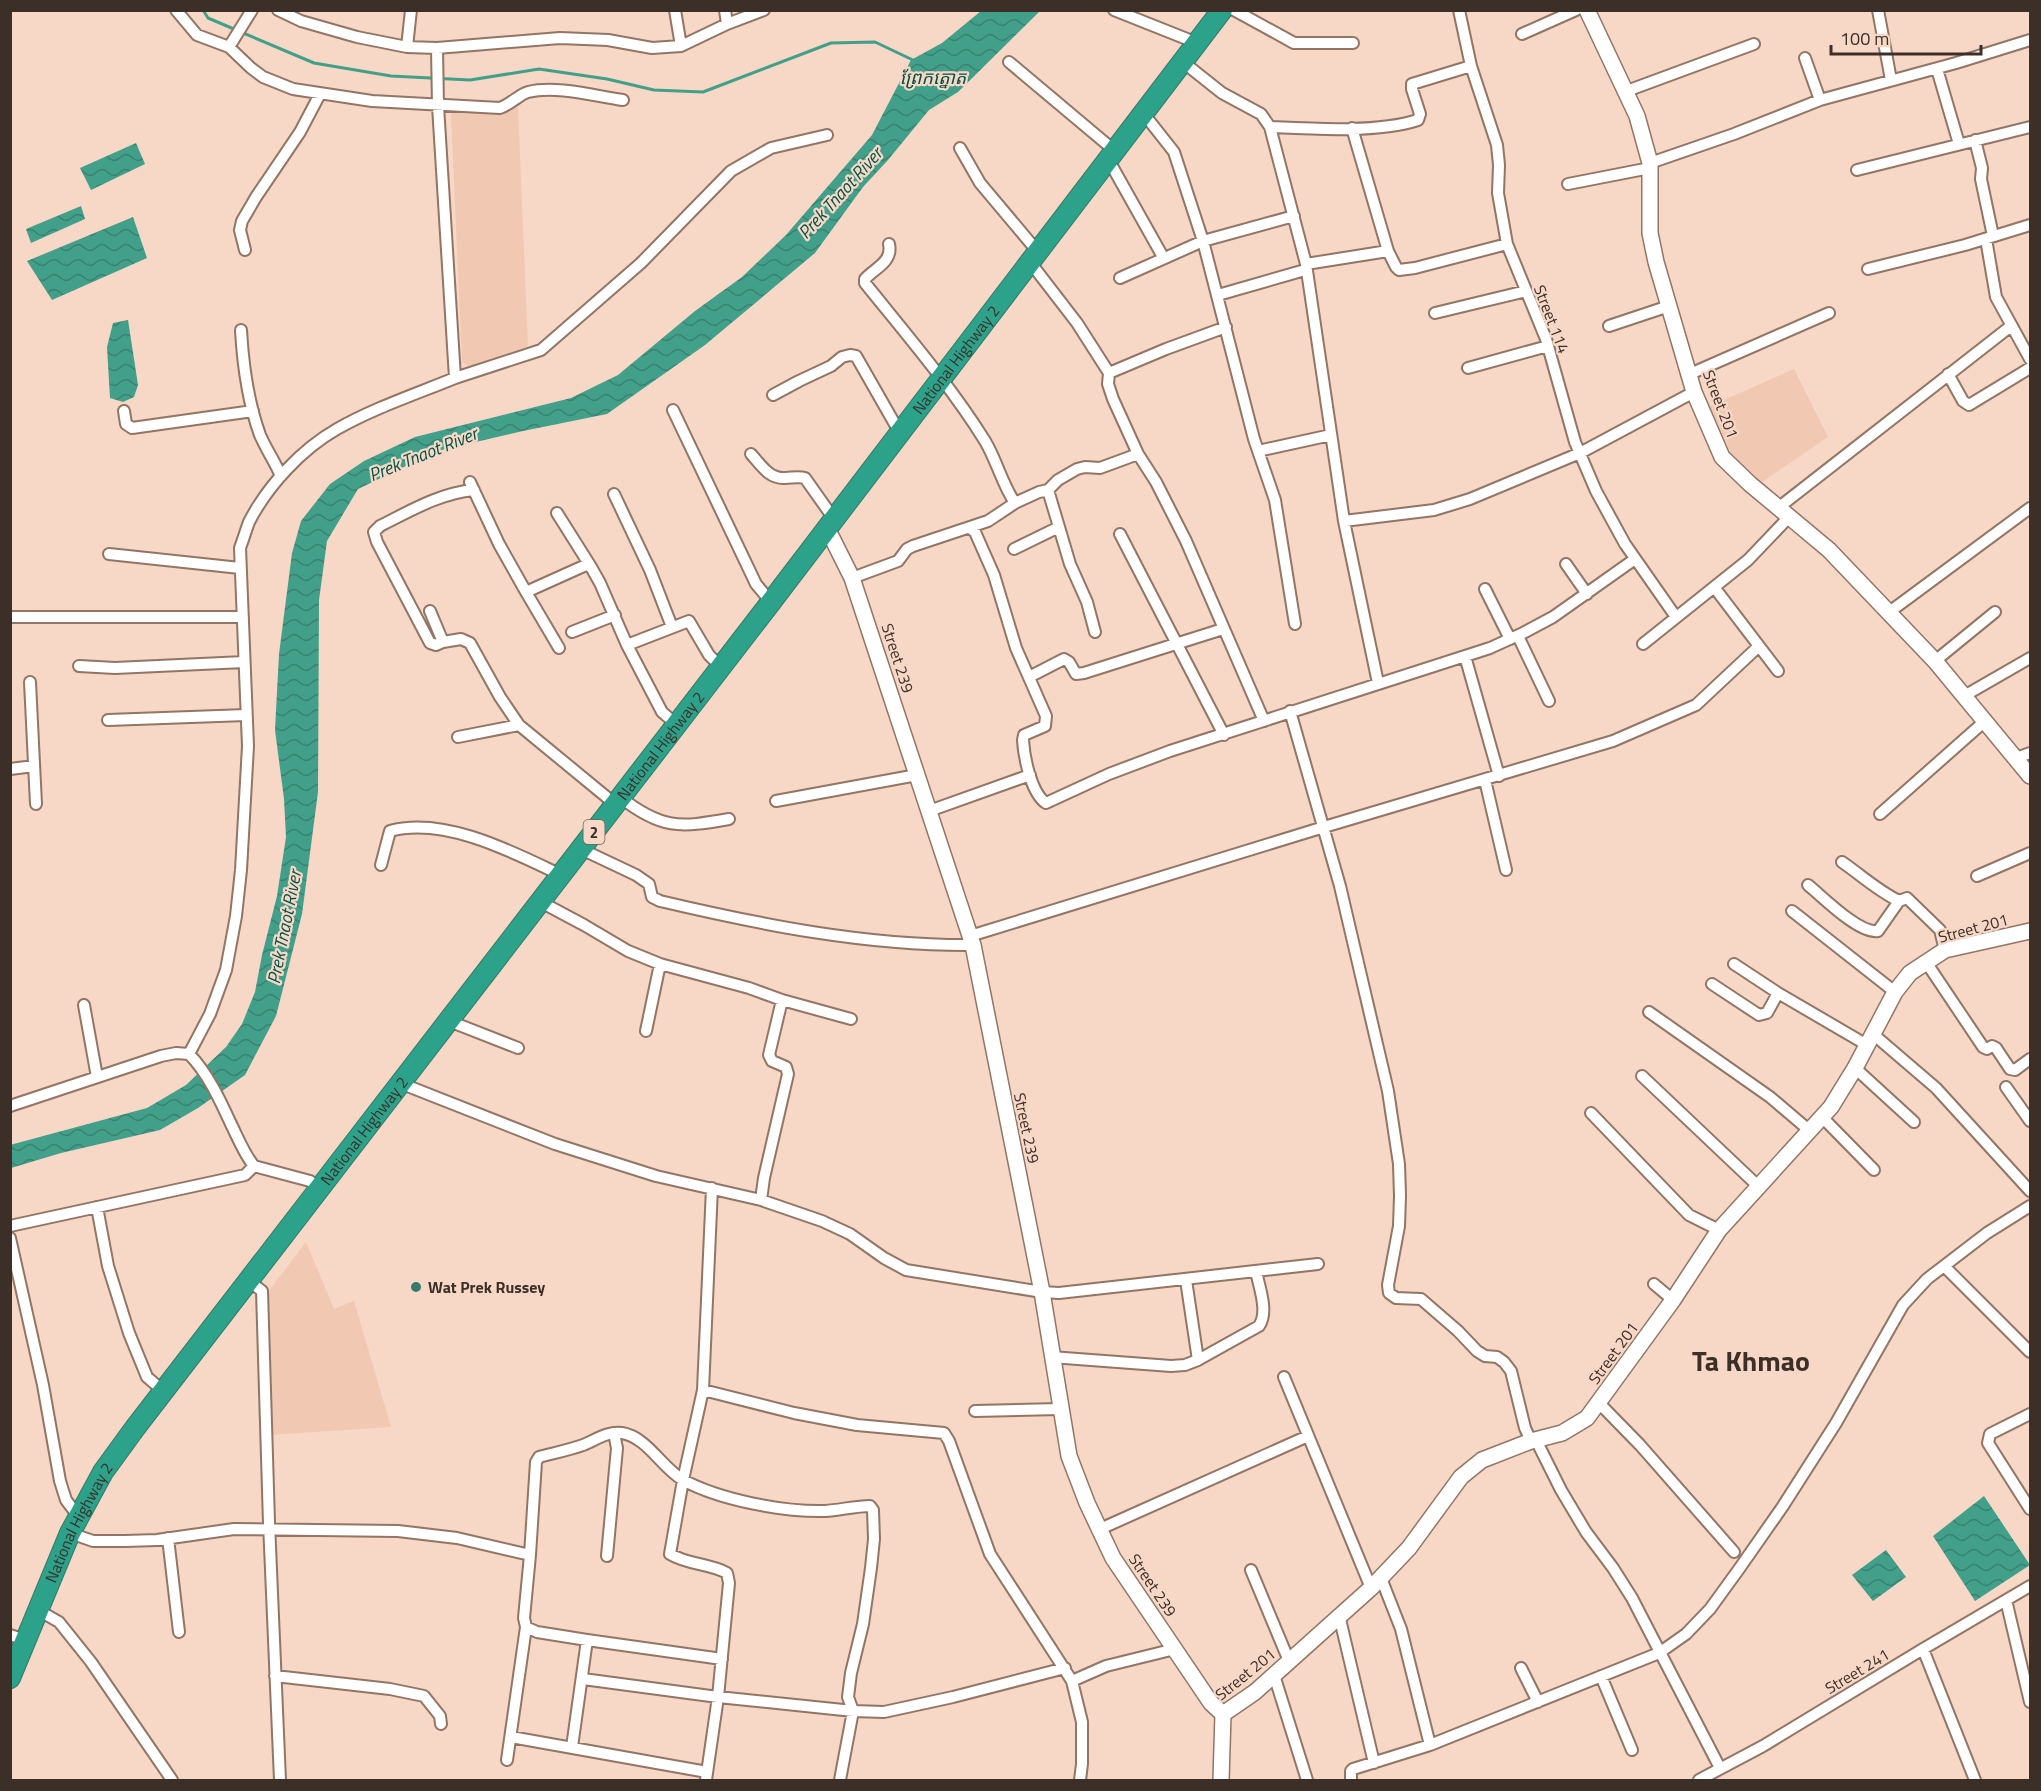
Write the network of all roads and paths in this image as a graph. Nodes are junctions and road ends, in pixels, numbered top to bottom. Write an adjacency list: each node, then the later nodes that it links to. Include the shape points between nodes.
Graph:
1 (176, 10): 22 (street, via 197,35)
2 (252, 10): 22 (street)
3 (278, 10): 23 (street, via 301,21)
4 (411, 10): 23 (street)
5 (675, 10): 21 (street)
6 (725, 10): 15 (street)
7 (764, 10): 15 (street)
8 (1114, 10): 18 (street)
9 (1222, 10): 18 (highway, National Highway 2 / 2)
10 (1234, 10): 19 (street, via 1294,43)
11 (1459, 10): 28 (street, Street 114)
12 (1576, 10): 16 (street)
13 (1587, 10): 31 (street, Street 201)
14 (1878, 10): 30 (street)
15 (728, 24): 21 (street)
16 (1522, 34)
17 (2031, 40): 29 (street)
18 (1197, 43): 27 (highway, National Highway 2 / 2)
19 (1353, 43)
20 (1755, 44): 31 (street)
21 (681, 46): 24 (street, via 651,48 608,40 560,38)
22 (229, 47): 32 (street, via 262,77)
23 (407, 47): 24 (street)
24 (437, 48): 35 (street)
25 (1805, 58): 34 (street)
26 (1009, 62): 44 (street)
27 (1183, 62): 36 (highway, National Highway 2 / 2); 37 (street, via 1222,93 1261,114)
28 (1471, 66): 39 (street, via 1412,84 1418,120); 53 (street, Street 114, via 1497,145 1498,193)
29 (1937, 69): 30 (street); 42 (street)
30 (1891, 80): 34 (street)
31 (1624, 92): 45 (street, Street 201, via 1637,116)
32 (320, 94): 35 (street); 54 (street, via 242,221)
33 (623, 100): 35 (street, via 546,89 525,93 500,108)
34 (1820, 100): 45 (street)
35 (438, 106): 77 (street)
36 (1144, 114): 44 (highway, National Highway 2 / 2); 51 (street, via 1174,152)
37 (1270, 127): 39 (street); 48 (street)
38 (2031, 127): 41 (street)
39 (1352, 128): 55 (street)
40 (827, 135): 77 (street, via 771,148 731,171 641,263 541,350)
41 (1975, 140): 42 (street); 50 (street)
42 (1959, 144): 46 (street)
43 (960, 148): 56 (street, via 980,183)
44 (1112, 155): 56 (highway, National Highway 2 / 2); 57 (street)
45 (1650, 165): 47 (street); 63 (street, Street 201, via 1650,233)
46 (1857, 170)
47 (1568, 184)
48 (1293, 216): 51 (street); 58 (street)
49 (2031, 225): 50 (street)
50 (1990, 237): 59 (street); 67 (street, via 1996,297)
51 (1203, 241): 57 (street); 62 (street)
52 (889, 244): 78 (street, via 886,260 869,274 865,283)
53 (1507, 244): 55 (street, via 1399,270); 61 (street, Street 114)
54 (245, 250)
55 (1388, 251): 58 (street)
56 (1034, 257): 74 (street); 78 (highway, National Highway 2 / 2)
57 (1163, 257): 60 (street)
58 (1306, 267): 62 (street); 85 (street)
59 (1868, 269)
60 (1120, 278)
61 (1526, 291): 64 (street); 70 (street, Street 114)
62 (1218, 295): 68 (street)
63 (1669, 306): 66 (street); 75 (street, Street 201)
64 (1435, 313)
65 (1829, 313): 75 (street)
66 (1609, 326)
67 (2011, 326): 71 (street); 76 (street)
68 (1226, 327): 74 (street); 86 (street)
69 (241, 330): 83 (street)
70 (1548, 346): 72 (street); 87 (street, Street 114)
71 (2031, 358)
72 (1468, 368)
73 (2031, 368): 76 (street, via 1969,405)
74 (1109, 373): 89 (street, via 1113,399)
75 (1690, 374): 79 (street, Street 201)
76 (1948, 374): 96 (street)
77 (455, 378): 90 (street, via 336,430)
78 (942, 378): 84 (highway, National Highway 2 / 2); 93 (street, via 986,442)
79 (1694, 393): 87 (street); 96 (street, Street 201, via 1722,457)
80 (773, 395): 84 (street, via 842,357 856,356)
81 (672, 410): 113 (street, via 756,584)
82 (124, 411): 83 (street, via 126,424 132,428)
83 (253, 411): 90 (street, via 260,435)
84 (900, 433): 98 (highway, National Highway 2 / 2)
85 (1331, 435): 86 (street); 97 (street)
86 (1258, 452): 121 (street, via 1275,500)
87 (1580, 453): 97 (street, via 1434,510); 104 (street, Street 114)
88 (751, 454): 98 (street, via 775,478 805,478)
89 (1138, 454): 91 (street, via 1100,468 1077,469); 123 (street, via 1186,541)
90 (281, 476): 107 (street, via 249,523 240,548)
91 (1048, 490): 93 (street); 99 (street)
92 (614, 494): 122 (street)
93 (1015, 503): 100 (street)
94 (2031, 508): 116 (street)
95 (557, 513): 106 (street)
96 (1784, 513): 109 (street, via 1748,560); 116 (street, Street 201, via 1829,550)
97 (1344, 521): 142 (street)
98 (830, 524): 108 (street, Street 239); 113 (highway, National Highway 2 / 2)
99 (1059, 527): 102 (street); 125 (street, via 1070,564 1088,602)
100 (970, 528): 108 (street, via 913,546 898,561); 140 (street, via 994,575)
101 (1120, 534): 128 (street)
102 (1014, 549)
103 (109, 554): 107 (street)
104 (1635, 559): 112 (street); 120 (street, Street 114)
105 (1566, 564): 112 (street)
106 (591, 567): 111 (street, via 586,565); 117 (street)
107 (240, 568): 119 (street)
108 (852, 578): 157 (street, Street 239)
109 (1714, 587): 120 (street); 131 (street)
110 (1485, 589): 126 (street)
111 (526, 591): 127 (street, via 472,486 380,526 374,532 377,542 430,644); 132 (street)
112 (1587, 594): 126 (street, via 1554,617)
113 (771, 602): 138 (highway, National Highway 2 / 2)
114 (430, 611): 127 (street)
115 (1995, 612): 135 (street)
116 (1888, 613): 135 (street, Street 201)
117 (615, 615): 124 (street); 130 (street)
118 (10, 617): 119 (street)
119 (243, 617): 136 (street)
120 (1676, 617): 129 (street)
121 (1295, 624)
122 (672, 627): 130 (street); 138 (street, via 689,621)
123 (1223, 629): 128 (street); 149 (street)
124 (572, 632)
125 (1095, 632)
126 (1514, 637): 133 (street); 144 (street)
127 (443, 642): 151 (street, via 461,639 470,643)
128 (1177, 644): 140 (street, via 1079,674 1064,659); 152 (street)
129 (1643, 644)
130 (627, 645): 150 (street, via 662,712)
131 (1759, 646): 139 (street); 159 (street, via 1696,705 1674,716 1614,741)
132 (559, 648)
133 (1465, 656): 142 (street); 159 (street)
134 (2031, 658): 143 (street)
135 (1935, 661): 143 (street, Street 201)
136 (244, 662): 137 (street); 146 (street)
137 (79, 666)
138 (721, 667): 150 (highway, National Highway 2 / 2)
139 (1778, 671)
140 (1029, 677): 158 (street, via 1046,721 1045,726 1024,735)
141 (30, 682): 155 (street)
142 (1378, 683): 145 (street)
143 (1964, 696): 148 (street, Street 201)
144 (1549, 701)
145 (1290, 711): 149 (street); 168 (street)
146 (246, 715): 147 (street); 197 (street, via 247,757 236,916 226,970)
147 (108, 720)
148 (1985, 721): 154 (street, Street 201); 166 (street)
149 (1264, 722): 152 (street)
150 (676, 724): 162 (highway, National Highway 2 / 2)
151 (519, 725): 153 (street); 162 (street)
152 (1224, 735): 158 (street, via 1122,769 1046,803)
153 (458, 736)
154 (2023, 755): 160 (street, Street 201)
155 (34, 766): 156 (street); 164 (street)
156 (10, 769)
157 (917, 775): 163 (street); 165 (street, Street 239)
158 (1030, 775): 165 (street)
159 (1499, 776): 161 (street)
160 (2031, 777)
161 (1485, 780): 168 (street); 173 (street)
162 (618, 800): 167 (street, via 664,822 685,826); 169 (highway, National Highway 2 / 2)
163 (776, 801)
164 (36, 804)
165 (929, 811): 181 (street, Street 239)
166 (1880, 814)
167 (729, 819)
168 (1324, 826): 181 (street); 242 (street, via 1386,1079 1399,1164 1399,1226 1389,1293 1396,1298 1421,1299 1477,1352 1504,1362 1511,1371 1525,1428)
169 (581, 849): 174 (highway, National Highway 2 / 2); 181 (street, via 641,878 649,884 652,897 660,901 774,925 898,943)
170 (2031, 853): 175 (street)
171 (1842, 862): 178 (street)
172 (381, 865): 174 (street, via 390,831 432,829 503,847)
173 (1506, 870)
174 (561, 875): 177 (highway, National Highway 2 / 2)
175 (1977, 876)
176 (1808, 885): 178 (street, via 1869,931 1878,931)
177 (539, 901): 184 (street, via 628,951); 193 (highway, National Highway 2 / 2)
178 (1899, 901): 182 (street, via 1907,898 1930,918 1940,930)
179 (1792, 911): 187 (street)
180 (2031, 931): 182 (street, Street 201)
181 (971, 941): 228 (street, Street 239)
182 (1946, 950): 183 (street, Street 201)
183 (1926, 962): 187 (street, Street 201, via 1910,973); 198 (street, via 1983,1047 1996,1048 2010,1069 2015,1070)
184 (660, 964): 189 (street); 194 (street)
185 (1734, 964): 188 (street)
186 (1712, 984): 188 (street, via 1760,1015 1767,1013)
187 (1895, 992): 195 (street, Street 201)
188 (1778, 993): 195 (street)
189 (782, 1000): 192 (street); 216 (street, via 769,1055 772,1061 786,1067 788,1074)
190 (84, 1005): 201 (street)
191 (1649, 1012): 209 (street, via 1770,1096)
192 (851, 1018)
193 (449, 1021): 196 (street); 202 (highway, National Highway 2 / 2)
194 (646, 1031)
195 (1870, 1040): 199 (street, Street 201); 215 (street, via 1912,1065)
196 (518, 1047)
197 (193, 1058): 201 (street, via 169,1054); 210 (street)
198 (2031, 1059)
199 (1855, 1068): 206 (street, Street 201); 208 (street)
200 (1642, 1076): 212 (street)
201 (97, 1077): 204 (street)
202 (400, 1083): 213 (highway, National Highway 2 / 2); 214 (street, via 555,1144 656,1176)
203 (2006, 1087): 207 (street)
204 (11, 1102)
205 (1591, 1113): 220 (street, via 1689,1215)
206 (1822, 1117): 209 (street, Street 201); 211 (street)
207 (2031, 1120)
208 (1914, 1122)
209 (1810, 1131): 212 (street, Street 201)
210 (254, 1166): 213 (street, via 310,1181); 218 (street, via 245,1175)
211 (1874, 1170)
212 (1758, 1186): 220 (street, Street 201)
213 (319, 1188): 226 (highway, National Highway 2 / 2)
214 (712, 1188): 216 (street); 235 (street)
215 (2031, 1191)
216 (761, 1200): 228 (street, via 850,1234 906,1270)
217 (2031, 1206): 223 (street)
218 (97, 1207): 219 (street); 234 (street, via 108,1266 129,1333 147,1377)
219 (10, 1226)
220 (1719, 1230): 229 (street, Street 201)
221 (10, 1238): 245 (street, via 60,1481)
222 (1318, 1264): 224 (street)
223 (1944, 1266): 230 (street); 264 (street, via 1903,1305 1795,1488 1710,1609 1686,1634)
224 (1256, 1271): 225 (street); 232 (street, via 1263,1320 1259,1326)
225 (1186, 1280): 228 (street); 232 (street)
226 (249, 1281): 234 (highway, National Highway 2 / 2); 246 (street, via 262,1291)
227 (1654, 1284): 229 (street)
228 (1042, 1292): 231 (street, Street 239)
229 (1673, 1300): 236 (street, Street 201)
230 (2031, 1352)
231 (1052, 1357): 232 (street, via 1171,1366); 237 (street, Street 239)
232 (1198, 1360)
233 (1284, 1377): 241 (street)
234 (162, 1390): 245 (highway, National Highway 2 / 2, via 103,1472)
235 (703, 1390): 243 (street); 267 (street, via 857,1425 944,1433 990,1554)
236 (1599, 1403): 242 (street, Street 201, via 1587,1418 1562,1433); 249 (street)
237 (1060, 1409): 238 (street); 247 (street, Street 239, via 1069,1456)
238 (975, 1411)
239 (2031, 1414): 244 (street, via 1988,1438)
240 (614, 1433): 243 (street, via 634,1438); 250 (street, via 539,1457); 251 (street, via 617,1448)
241 (1308, 1436): 247 (street); 253 (street)
242 (1534, 1440): 253 (street, Street 201, via 1482,1460 1461,1477 1409,1548); 264 (street, via 1581,1524 1632,1598)
243 (683, 1480): 265 (street, via 670,1554 727,1573); 278 (street, via 765,1507 809,1511 870,1506 873,1510 871,1568 848,1696)
244 (2031, 1509)
245 (74, 1524): 248 (street, via 93,1541); 256 (highway, National Highway 2 / 2)
246 (269, 1529): 248 (street, via 234,1529); 250 (street, via 398,1531 457,1538); 270 (street)
247 (1100, 1529): 263 (street, Street 239, via 1113,1558)
248 (168, 1538): 259 (street)
249 (1734, 1552)
250 (530, 1555): 258 (street)
251 (607, 1556)
252 (1251, 1570): 266 (street)
253 (1376, 1583): 257 (street, Street 201); 282 (street, via 1401,1629)
254 (2031, 1586): 255 (street, Street 241)
255 (2006, 1600): 262 (street, Street 241); 277 (street)
256 (38, 1610): 260 (highway, National Highway 2 / 2); 289 (street, via 59,1622 91,1662)
257 (1339, 1615): 266 (street, Street 201); 286 (street)
258 (526, 1628): 261 (street); 281 (street)
259 (179, 1632)
260 (18, 1638): 272 (highway, National Highway 2 / 2)
261 (587, 1640): 265 (street); 273 (street)
262 (1923, 1648): 287 (street, Street 241); 297 (street)
263 (1175, 1649): 274 (street, via 1106,1666); 279 (street, Street 239, via 1211,1703)
264 (1659, 1653): 271 (street); 287 (street)
265 (722, 1659): 275 (street)
266 (1289, 1661): 269 (street, Street 201)
267 (1065, 1668): 274 (street); 278 (street, via 884,1712)
268 (1521, 1668): 276 (street)
269 (1274, 1675): 279 (street, Street 201); 294 (street)
270 (275, 1676): 280 (street, via 424,1696 440,1716); 290 (street)
271 (1601, 1676): 276 (street); 284 (street)
272 (10, 1678)
273 (583, 1679): 275 (street); 283 (street)
274 (1072, 1681): 292 (street, via 1082,1722)
275 (718, 1697): 278 (street); 288 (street)
276 (1538, 1702): 282 (street)
277 (2031, 1702)
278 (853, 1711): 291 (street)
279 (1223, 1714): 293 (street, Street 201)
280 (441, 1724)
281 (511, 1737): 283 (street); 285 (street)
282 (1430, 1745): 286 (street)
283 (572, 1747): 288 (street)
284 (1632, 1750)
285 (507, 1760)
286 (1374, 1763): 295 (street, via 1353,1769)
287 (1720, 1768): 296 (street, Street 241)
288 (707, 1776)
289 (172, 1780)
290 (280, 1780)
291 (840, 1780)
292 (1080, 1780)
293 (1221, 1780)
294 (1308, 1780)
295 (1351, 1780)
296 (1699, 1780)
297 (1975, 1780)

